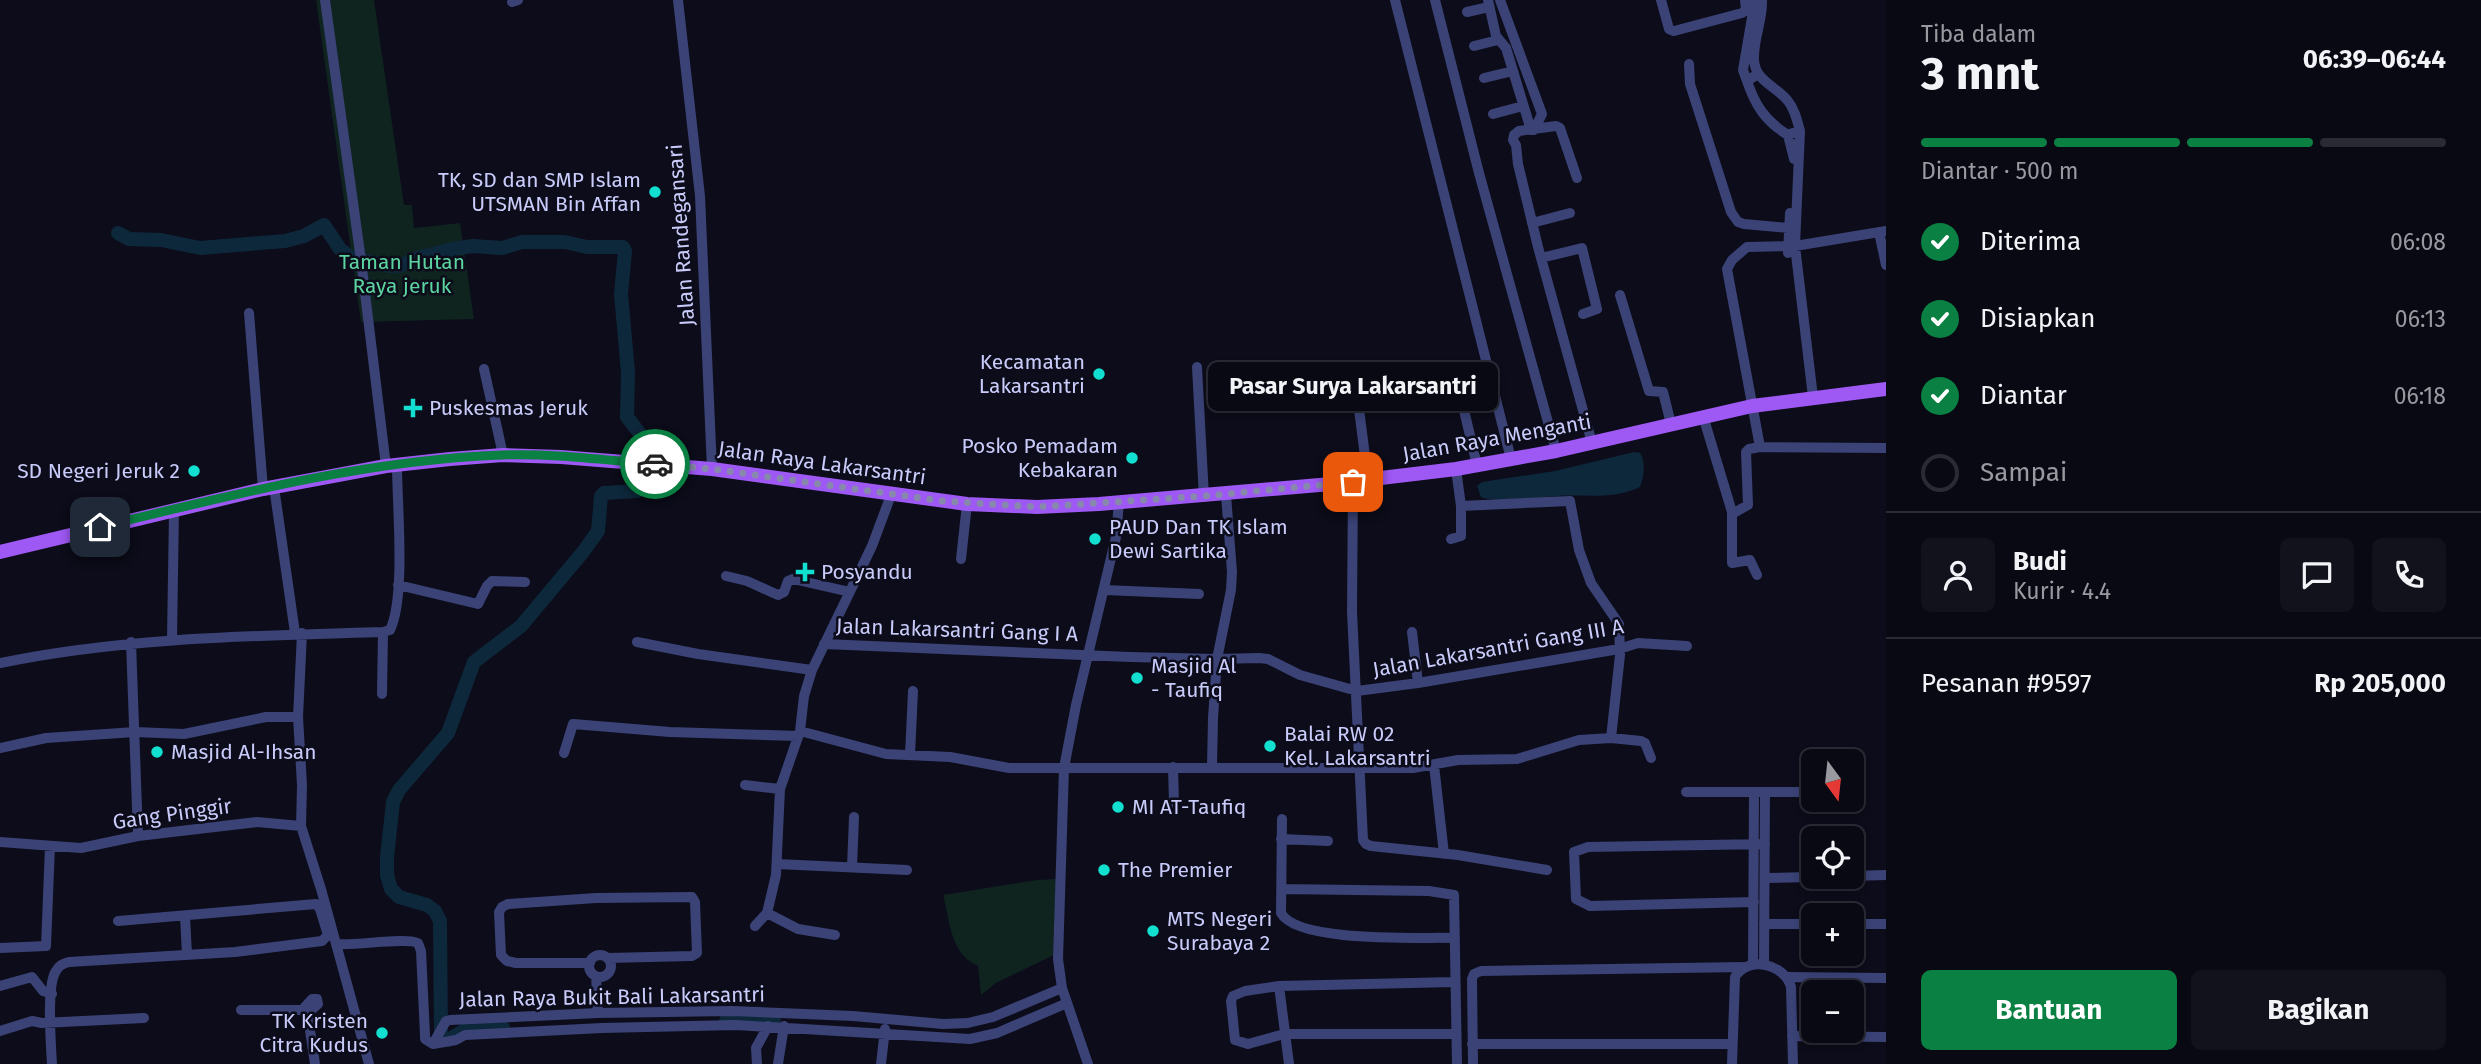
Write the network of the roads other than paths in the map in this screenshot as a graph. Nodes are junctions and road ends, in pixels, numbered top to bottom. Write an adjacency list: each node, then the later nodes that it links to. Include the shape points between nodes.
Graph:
1 (325, 0): 51 (street)
2 (678, 0): 53 (street, Jalan Randegansari, via 700,196)
3 (1395, 0): 49 (street)
4 (1435, 0): 47 (street)
5 (1500, 0): 21 (street, via 1542,114)
6 (1661, 0): 7 (street, via 1669,29 1674,31 1742,13)
7 (1745, 0)
8 (1755, 0): 18 (street, via 1743,70)
9 (1762, 0): 16 (street, via 1754,61)
10 (1488, 3): 11 (street); 12 (street)
11 (1467, 12)
12 (1498, 40): 13 (street); 15 (street, via 1506,48)
13 (1474, 46)
14 (1689, 64): 27 (street, via 1690,83 1731,212 1744,224)
15 (1513, 71): 17 (street); 19 (street)
16 (1758, 74): 18 (street); 22 (street, via 1787,99)
17 (1484, 78)
18 (1747, 81): 23 (street, via 1755,105)
19 (1523, 106): 20 (street); 21 (street)
20 (1493, 114)
21 (1530, 131): 24 (street, via 1560,128); 26 (street, via 1519,131 1513,140)
22 (1800, 131): 23 (street); 29 (street)
23 (1788, 135): 27 (street, via 1794,154)
24 (1577, 178)
25 (1570, 213): 26 (street)
26 (1532, 223): 30 (street)
27 (1788, 228): 29 (street)
28 (1883, 232): 29 (street); 31 (street)
29 (1791, 247): 40 (street); 41 (street, via 1747,247 1727,269)
30 (1541, 258): 34 (street, via 1582,248 1597,309); 44 (street)
31 (1886, 265)
32 (1620, 295): 43 (street, via 1649,391 1663,392)
33 (249, 313): 56 (street)
34 (1583, 314)
35 (1197, 367): 59 (street)
36 (1454, 368): 50 (street)
37 (484, 369): 48 (street)
38 (1375, 385): 54 (street, via 1372,399 1359,409)
39 (1886, 389): 40 (main road, Jalan Raya Menganti)
40 (1810, 398): 41 (main road, Jalan Raya Menganti)
41 (1752, 406): 42 (main road, Jalan Raya Menganti); 45 (street)
42 (1703, 416): 43 (main road, Jalan Raya Menganti); 64 (street)
43 (1671, 425): 44 (main road, Jalan Raya Menganti)
44 (1592, 443): 47 (main road, Jalan Raya Menganti)
45 (1760, 447): 46 (street); 64 (street, via 1746,452 1748,505)
46 (1886, 448)
47 (1556, 452): 49 (main road, Jalan Raya Menganti)
48 (503, 455): 51 (main road, Jalan Raya Lakarsantri); 53 (main road, Jalan Raya Lakarsantri)
49 (1511, 459): 50 (main road, Jalan Raya Menganti)
50 (1477, 465): 52 (main road, Jalan Raya Menganti)
51 (391, 466): 56 (main road, Jalan Raya Lakarsantri); 71 (street)
52 (1456, 468): 54 (main road, Jalan Raya Menganti); 62 (street)
53 (712, 469): 57 (main road, Jalan Raya Lakarsantri)
54 (1368, 480): 55 (main road, Jalan Raya Menganti)
55 (1353, 482): 58 (main road, Jalan Raya Menganti); 90 (street)
56 (268, 488): 63 (main road, Jalan Raya Lakarsantri); 77 (street)
57 (891, 495): 61 (main road, Jalan Raya Lakarsantri); 73 (street)
58 (1226, 495): 59 (main road, Jalan Raya Menganti); 85 (street, via 1232,572)
59 (1205, 496): 60 (main road, Jalan Raya Menganti)
60 (1119, 502): 61 (main road, Jalan Raya Lakarsantri, via 1037,507); 72 (street)
61 (967, 504): 67 (street)
62 (1461, 506): 65 (street, via 1461,536); 83 (street, via 1570,500 1591,583 1619,624)
63 (174, 509): 66 (main road, Jalan Raya Lakarsantri); 78 (street)
64 (1732, 512): 68 (street, via 1732,563 1750,560)
65 (1451, 540)
66 (0, 552)
67 (961, 559)
68 (1757, 575)
69 (726, 576): 73 (street, via 778,595 793,579)
70 (525, 582): 71 (street, via 492,581 478,604)
71 (398, 585): 75 (street, via 394,621)
72 (1105, 590): 74 (street); 84 (street)
73 (850, 592): 81 (street)
74 (1199, 594)
75 (383, 632): 77 (street); 91 (street)
76 (1412, 632): 88 (street)
77 (298, 633): 78 (street); 92 (street)
78 (172, 640): 79 (street)
79 (131, 642): 86 (street); 93 (street)
80 (637, 642): 87 (street)
81 (824, 644): 84 (street, Jalan Lakarsantri Gang I A); 87 (street)
82 (1687, 646): 83 (street, Jalan Lakarsantri Gang III A, via 1637,643)
83 (1619, 649): 88 (street, Jalan Lakarsantri Gang III A); 95 (street)
84 (1088, 654): 85 (street, Jalan Lakarsantri Gang I A); 104 (street)
85 (1217, 659): 90 (street, Jalan Lakarsantri Gang I A, via 1268,659 1300,676); 101 (street)
86 (0, 663)
87 (812, 670): 94 (street)
88 (1418, 683): 90 (street, Jalan Lakarsantri Gang III A)
89 (913, 691): 98 (street)
90 (1357, 691): 103 (street)
91 (382, 694)
92 (298, 717): 93 (street, via 266,717 184,734); 113 (street)
93 (135, 732): 96 (street, via 46,738); 114 (street)
94 (799, 734): 97 (street, via 670,732 573,724); 98 (street); 106 (street)
95 (1611, 738): 99 (street, via 1641,741); 100 (street, via 1579,740 1517,758)
96 (0, 748)
97 (564, 753)
98 (910, 755): 104 (street, via 1009,768)
99 (1651, 758)
100 (1434, 765): 103 (street); 120 (street)
101 (1212, 766): 102 (street); 103 (street)
102 (1173, 767): 104 (street); 110 (street)
103 (1360, 767): 120 (street, via 1366,845)
104 (1064, 768): 153 (street, via 1058,958)
105 (745, 785): 106 (street)
106 (780, 789): 121 (street)
107 (1686, 792): 108 (street)
108 (1760, 792): 109 (street); 118 (street)
109 (1801, 792)
110 (1174, 803)
111 (855, 817): 122 (street)
112 (1282, 819): 115 (street)
113 (301, 826): 114 (street, Gang Pinggir, via 257,822); 141 (street)
114 (138, 836): 119 (street, Gang Pinggir, via 82,848)
115 (1281, 839): 116 (street); 129 (street)
116 (1328, 841)
117 (0, 842): 119 (street, Gang Pinggir)
118 (1759, 845): 128 (street); 130 (street); 130 (street, via 1588,847 1574,852 1576,899 1590,906)
119 (50, 846): 142 (street, via 48,943 44,948)
120 (1444, 854): 124 (street)
121 (777, 864): 122 (street); 131 (street)
122 (852, 867): 123 (street)
123 (908, 870)
124 (1547, 870)
125 (1886, 875): 126 (street)
126 (1864, 876)
127 (1801, 877): 128 (street)
128 (1765, 878): 135 (street)
129 (1282, 890): 140 (street, via 1284,920 1315,932); 140 (street, via 1454,895)
130 (1754, 902): 146 (street)
131 (767, 912): 138 (street); 139 (street, via 798,929)
132 (185, 916): 133 (street); 143 (street); 143 (street, via 316,904 328,935 322,941)
133 (118, 921)
134 (1886, 923): 137 (street)
135 (1764, 924): 136 (street); 146 (street)
136 (1801, 924)
137 (1864, 924)
138 (755, 926)
139 (835, 935)
140 (1454, 938): 150 (street)
141 (336, 944): 165 (street, via 418,943 425,1039); 174 (street)
142 (0, 948)
143 (187, 955): 154 (street, via 69,962 53,973)
144 (608, 958): 145 (street, via 598,955); 145 (street, via 697,953 692,897 596,898 502,906 501,955 507,961); 147 (street, via 611,968)
145 (590, 963): 147 (street, via 590,970)
146 (1754, 966): 148 (street, via 1778,968); 170 (street, via 1735,976); 171 (street, via 1481,971 1472,979)
147 (599, 977): 158 (street)
148 (1789, 977): 149 (street); 168 (street)
149 (1886, 978)
150 (1454, 982): 152 (street); 167 (street)
151 (0, 986): 154 (street, via 32,977 43,991)
152 (1279, 986): 166 (street); 166 (street, via 1236,994 1231,1000 1236,1040 1248,1044)
153 (1062, 988): 155 (street); 159 (street, Jalan Raya Bukit Bali Lakarsantri, via 968,1023)
154 (52, 994): 160 (street)
155 (1067, 1003): 164 (street, Jalan Raya Bukit Bali Lakarsantri, via 997,1032 970,1038); 178 (street)
156 (241, 1010): 173 (street, via 306,1011)
157 (144, 1018): 160 (street)
158 (602, 1018): 159 (street, Jalan Raya Bukit Bali Lakarsantri, via 732,1011); 161 (street, Jalan Raya Bukit Bali Lakarsantri); 165 (street, Jalan Raya Bukit Bali Lakarsantri); 165 (street, Jalan Raya Bukit Bali Lakarsantri, via 465,1035 448,1042)
159 (887, 1019): 164 (street)
160 (50, 1022): 163 (street, via 33,1021); 172 (street)
161 (768, 1026): 162 (street, Jalan Raya Bukit Bali Lakarsantri); 175 (street, via 756,1048)
162 (784, 1026): 164 (street, Jalan Raya Bukit Bali Lakarsantri); 176 (street)
163 (0, 1031)
164 (884, 1033): 177 (street)
165 (439, 1034)
166 (1284, 1034): 167 (street); 179 (street)
167 (1456, 1034): 180 (street)
168 (1792, 1037): 169 (street); 183 (street)
169 (1886, 1037)
170 (1732, 1044): 171 (street); 182 (street)
171 (1472, 1045): 181 (street)
172 (50, 1064)
173 (315, 1064)
174 (369, 1064)
175 (757, 1064)
176 (778, 1064)
177 (881, 1064)
178 (1088, 1064)
179 (1289, 1064)
180 (1457, 1064)
181 (1473, 1064)
182 (1732, 1064)
183 (1793, 1064)

